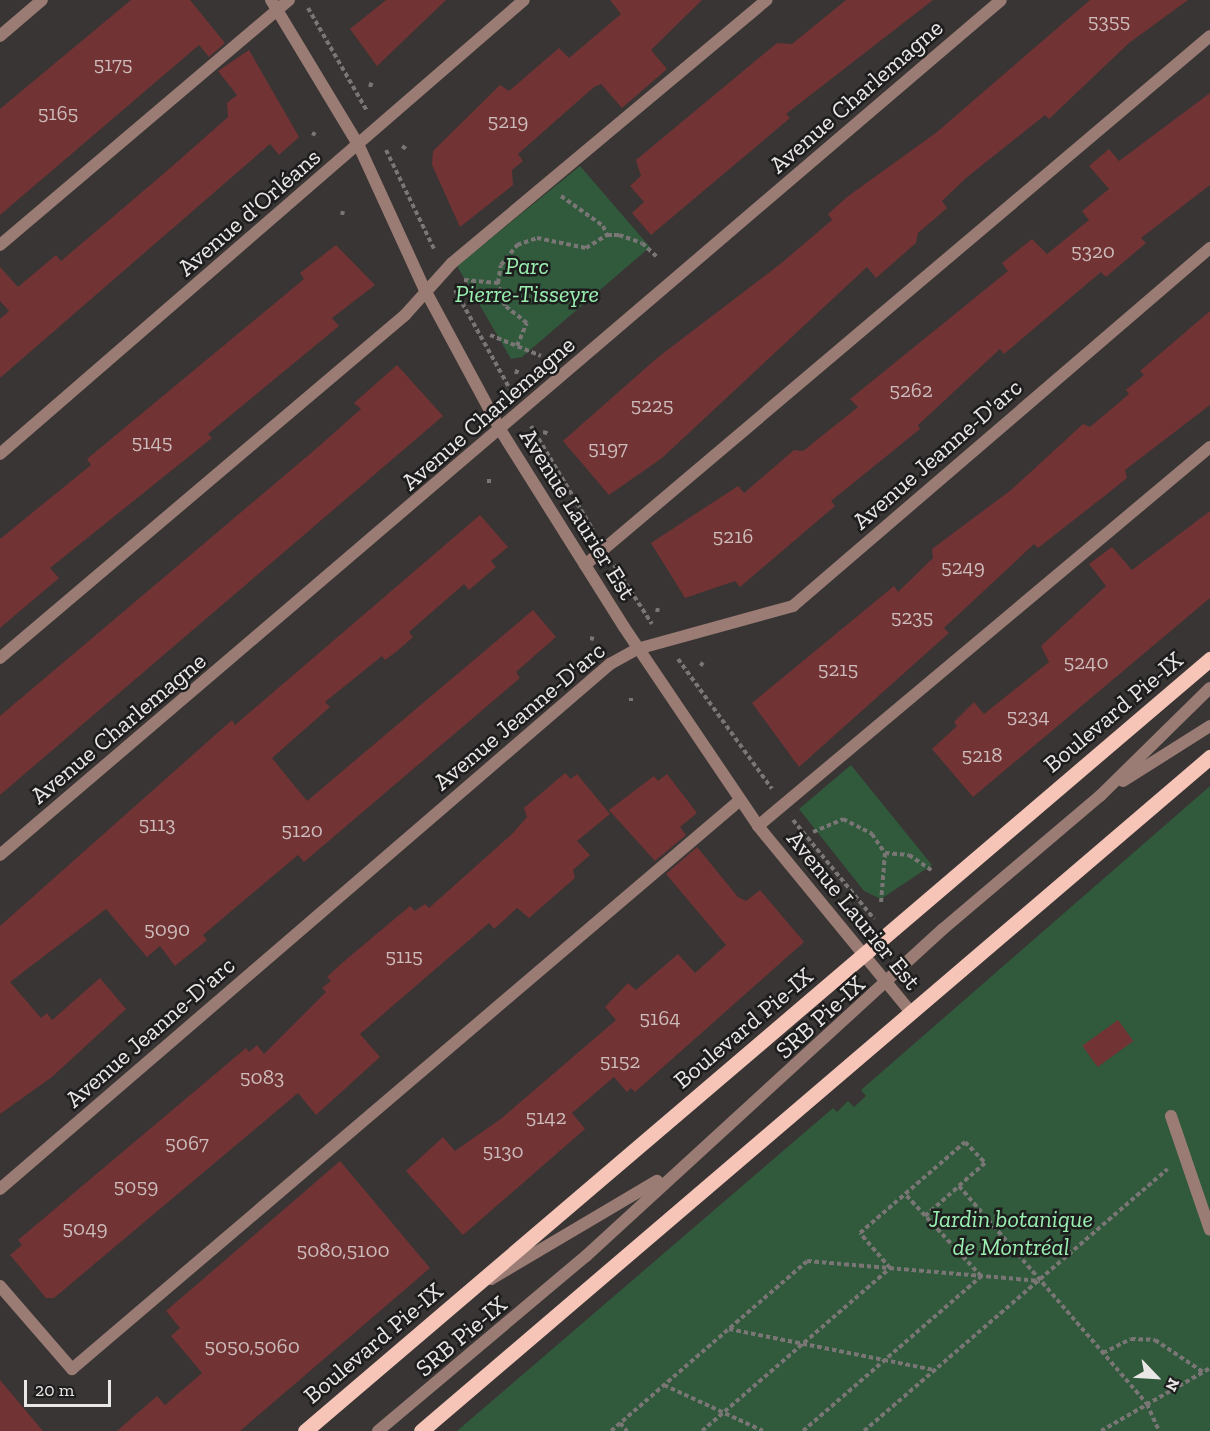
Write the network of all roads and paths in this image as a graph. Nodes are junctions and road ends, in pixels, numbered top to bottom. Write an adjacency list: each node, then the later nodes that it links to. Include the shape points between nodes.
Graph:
1 (42, 0): 8 (street)
2 (289, 0): 6 (street)
3 (524, 0): 13 (street, Avenue d'Orléans)
4 (766, 0): 15 (street)
5 (1001, 0): 31 (street, Avenue Charlemagne)
6 (274, 4): 13 (street, Avenue Laurier Est); 17 (street)
7 (307, 7): 10 (path)
8 (0, 36)
9 (1210, 36): 39 (street)
10 (348, 73)
11 (372, 81): 12 (path)
12 (370, 87)
13 (358, 144): 24 (street, Avenue Laurier Est); 36 (street, Avenue d'Orléans)
14 (399, 176): 19 (path)
15 (548, 184): 16 (path); 24 (street)
16 (607, 235): 20 (path, via 631,238); 23 (path, via 586,248 527,239 507,256)
17 (0, 245)
18 (1210, 248): 41 (street, Avenue Jeanne-D'arc, via 793,606)
19 (438, 257)
20 (657, 257)
21 (449, 280): 28 (path)
22 (461, 280): 23 (path)
23 (498, 283): 26 (path, via 505,306 527,323)
24 (424, 288): 31 (street, Avenue Laurier Est); 42 (street, via 405,315)
25 (490, 335): 26 (path)
26 (517, 346): 27 (path)
27 (541, 356)
28 (496, 365)
29 (518, 368): 30 (path)
30 (516, 374)
31 (501, 430): 39 (street, Avenue Laurier Est); 55 (street, Avenue Charlemagne)
32 (543, 432): 33 (path)
33 (550, 434)
34 (543, 447): 37 (path, Avenue Laurier Est)
35 (1210, 447): 52 (street)
36 (0, 454)
37 (597, 536)
38 (609, 557): 40 (path, Avenue Laurier Est)
39 (585, 566): 41 (street, Avenue Laurier Est)
40 (646, 617)
41 (638, 649): 50 (street, Avenue Laurier Est); 66 (street, Avenue Jeanne-D'arc, via 610,664)
42 (0, 658)
43 (1210, 659): 59 (main road, Boulevard Pie-IX)
44 (696, 683): 48 (path)
45 (1210, 688): 49 (street, SRB Pie-IX)
46 (1210, 726): 49 (street, SRB Pie-IX)
47 (1210, 757): 61 (main road)
48 (777, 795)
49 (1100, 796): 60 (street, SRB Pie-IX)
50 (740, 800): 52 (street, Avenue Laurier Est); 73 (street, via 72,1369)
51 (790, 815): 57 (path, Avenue Laurier Est)
52 (758, 826): 59 (street, Avenue Laurier Est)
53 (813, 832): 54 (path, via 843,819 872,834)
54 (885, 853): 56 (path, via 909,855); 58 (path)
55 (0, 855)
56 (931, 871)
57 (854, 896)
58 (881, 903)
59 (862, 955): 60 (street, Avenue Laurier Est); 74 (main road, Boulevard Pie-IX)
60 (887, 985): 61 (street, Avenue Laurier Est); 64 (street, SRB Pie-IX)
61 (911, 1012): 88 (main road)
62 (1171, 1116): 63 (street)
63 (1183, 1154): 69 (street); 72 (path)
64 (673, 1171): 74 (street, SRB Pie-IX); 87 (street, SRB Pie-IX, via 586,1256)
65 (959, 1186): 67 (path, via 985,1163 965,1142); 68 (path); 72 (path)
66 (0, 1189)
67 (905, 1194): 68 (path); 70 (path, via 860,1233)
68 (925, 1216): 71 (path)
69 (1210, 1230)
70 (890, 1268): 71 (path); 75 (path, via 807,1261); 76 (path)
71 (981, 1276): 72 (path); 78 (path)
72 (1041, 1281): 77 (path); 80 (path)
73 (0, 1286)
74 (467, 1293): 86 (main road, Boulevard Pie-IX)
75 (729, 1329): 76 (path); 82 (path)
76 (801, 1343): 78 (path); 84 (path)
77 (1103, 1353): 81 (path, via 1131,1339 1155,1340); 83 (path)
78 (884, 1360): 80 (path); 93 (path)
79 (1210, 1368): 81 (path)
80 (935, 1370): 94 (path)
81 (1203, 1372): 83 (path)
82 (664, 1385): 84 (path); 85 (path)
83 (1147, 1404): 95 (path); 96 (path)
84 (723, 1412): 91 (path); 92 (path)
85 (620, 1423): 89 (path); 90 (path)
86 (305, 1431)
87 (378, 1431)
88 (421, 1431)
89 (611, 1431)
90 (627, 1431)
91 (702, 1431)
92 (763, 1431)
93 (802, 1431)
94 (864, 1431)
95 (1101, 1431)
96 (1159, 1431)

